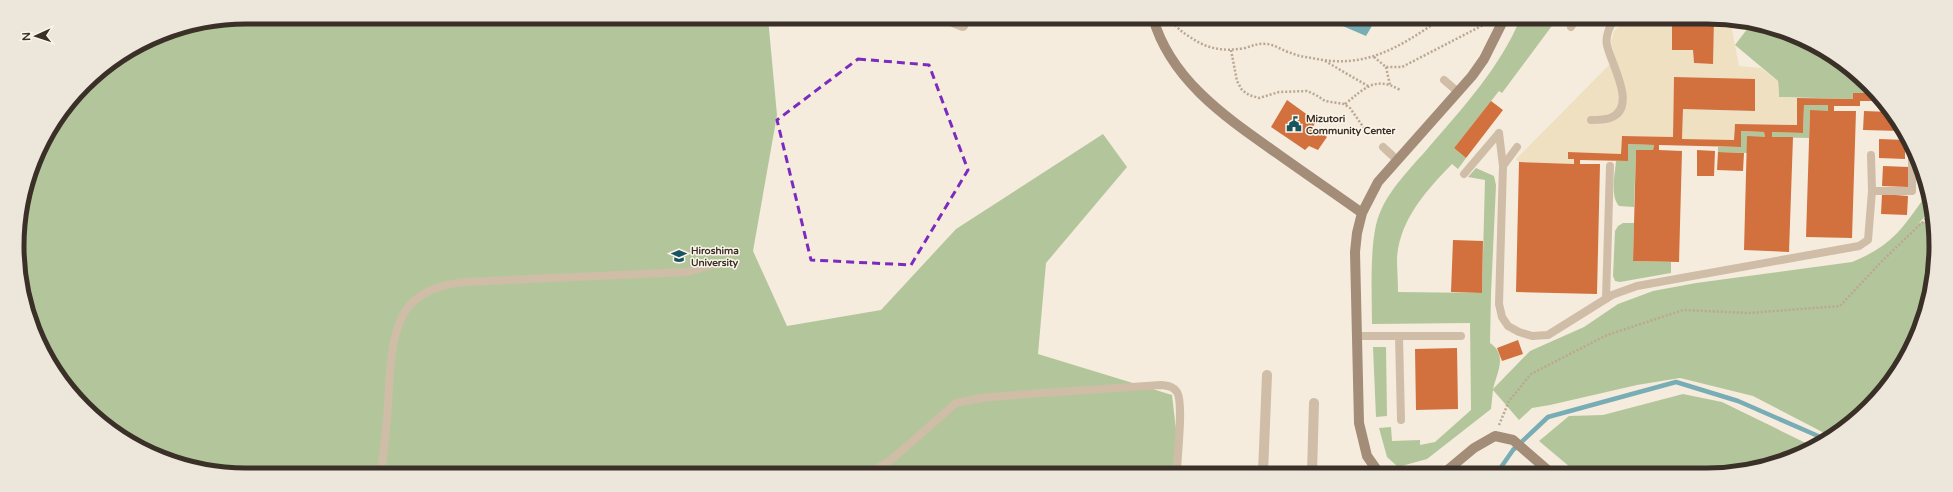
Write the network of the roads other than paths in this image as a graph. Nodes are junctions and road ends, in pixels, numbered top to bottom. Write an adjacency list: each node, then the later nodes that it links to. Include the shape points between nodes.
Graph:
1 (958, 24): 6 (street)
2 (1155, 24): 22 (street, via 1172,60 1196,90 1228,119)
3 (1502, 24): 11 (street, via 1484,60)
4 (1573, 24): 7 (lane)
5 (1611, 24): 8 (lane)
6 (963, 26)
7 (1571, 27)
8 (1606, 44): 9 (lane); 12 (lane, via 1618,72 1622,92 1621,107 1615,116 1609,119)
9 (1602, 55)
10 (1444, 80): 11 (lane)
11 (1458, 92): 16 (street)
12 (1591, 120)
13 (1383, 147): 16 (lane)
14 (1517, 147): 18 (lane)
15 (1872, 155): 21 (lane)
16 (1396, 159): 22 (street, via 1378,182)
17 (1912, 161): 21 (lane, via 1912,191)
18 (1503, 166): 20 (lane, via 1499,133); 24 (lane, via 1499,304 1502,317 1508,326 1532,336 1548,335)
19 (1610, 166): 24 (lane)
20 (1464, 174)
21 (1872, 191): 24 (lane, via 1868,240 1859,246 1637,286 1612,294)
22 (1362, 213): 25 (street, via 1355,252)
23 (716, 264): 31 (lane, via 686,272 465,282 443,285 426,293 414,301 404,313 398,328 389,374)
24 (1606, 299)
25 (1356, 336): 26 (lane); 36 (street, via 1359,423 1367,456)
26 (1399, 336): 27 (lane); 30 (lane)
27 (1461, 336)
28 (1267, 375): 34 (street)
29 (1314, 403): 35 (street)
30 (1401, 420)
31 (382, 468)
32 (878, 468): 33 (lane, via 892,459 956,403 1019,394 1161,385 1172,387 1178,393 1180,412)
33 (1177, 468)
34 (1263, 468)
35 (1312, 468)
36 (1375, 468)
37 (1450, 468): 38 (street, via 1474,448 1494,436 1513,440)
38 (1546, 468)

